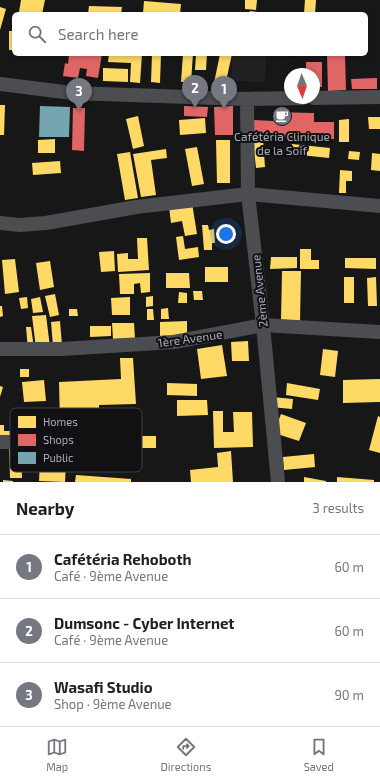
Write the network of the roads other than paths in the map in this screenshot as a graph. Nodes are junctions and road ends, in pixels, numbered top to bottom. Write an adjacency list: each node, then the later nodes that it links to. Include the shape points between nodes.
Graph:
1 (0, 84): 5 (street, via 72,93)
2 (380, 97): 4 (street)
3 (284, 98): 5 (street)
4 (320, 98)
5 (247, 99): 6 (street, 2ème Avenue)
6 (248, 194): 7 (street); 8 (street, via 136,207 46,223); 9 (street, 2ème Avenue)
7 (380, 206)
8 (0, 223)
9 (263, 325): 10 (street, 1ère Avenue); 11 (street, 1ère Avenue, via 174,342 61,349); 12 (street, 2ème Avenue)
10 (380, 332)
11 (0, 349)
12 (278, 482)

